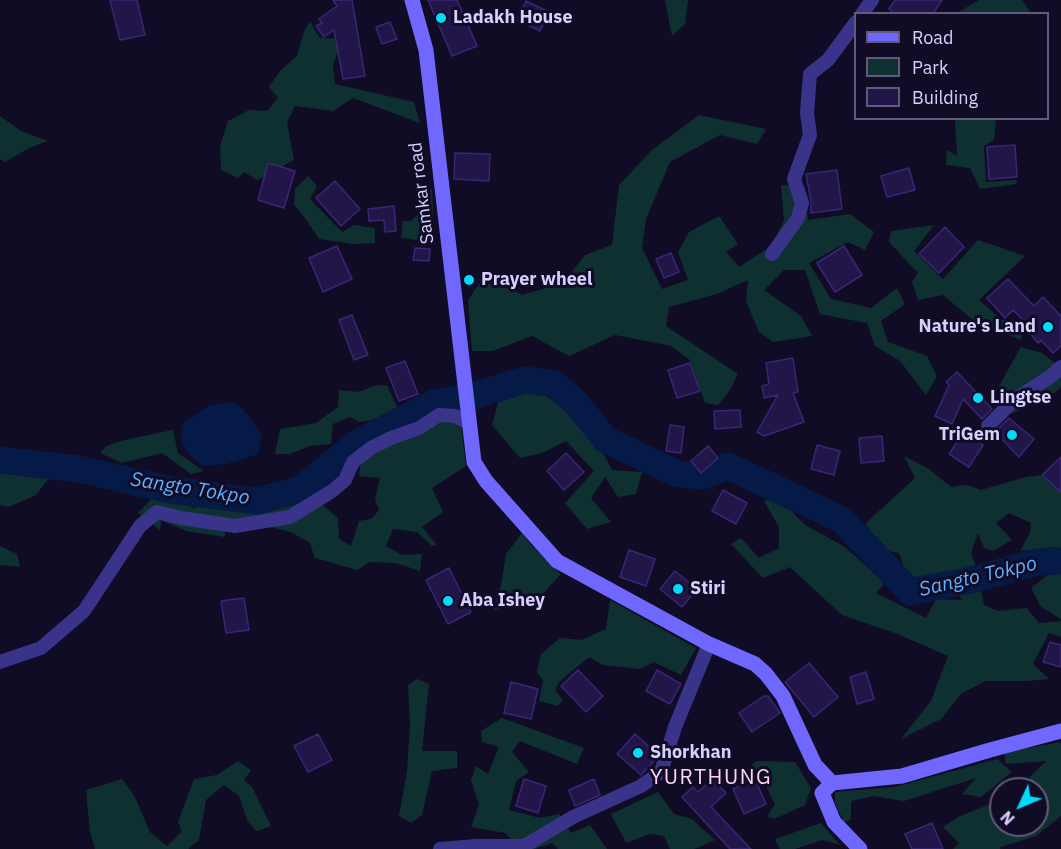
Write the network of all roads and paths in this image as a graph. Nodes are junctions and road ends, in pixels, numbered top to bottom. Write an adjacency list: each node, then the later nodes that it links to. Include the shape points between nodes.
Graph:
1 (412, 0): 5 (street, Samkar road, via 426,50)
2 (854, 23): 3 (street, via 828,60 810,74 810,135 794,179 802,203 798,218)
3 (772, 254)
4 (1061, 368): 6 (street, via 1016,399)
5 (468, 416): 7 (street, Samkar road, via 474,462 486,481 557,561); 8 (street, via 440,415 371,448 352,462 345,480 290,517 235,526 157,512 140,526 84,611 40,648)
6 (988, 426)
7 (709, 644): 10 (street, Samkar road, via 755,664 766,674 783,696 815,765); 11 (street, via 661,772 524,846)
8 (0, 662)
9 (1061, 731): 10 (street, via 902,776)
10 (832, 783): 12 (street, via 822,793 834,822)
11 (440, 849)
12 (860, 849)

